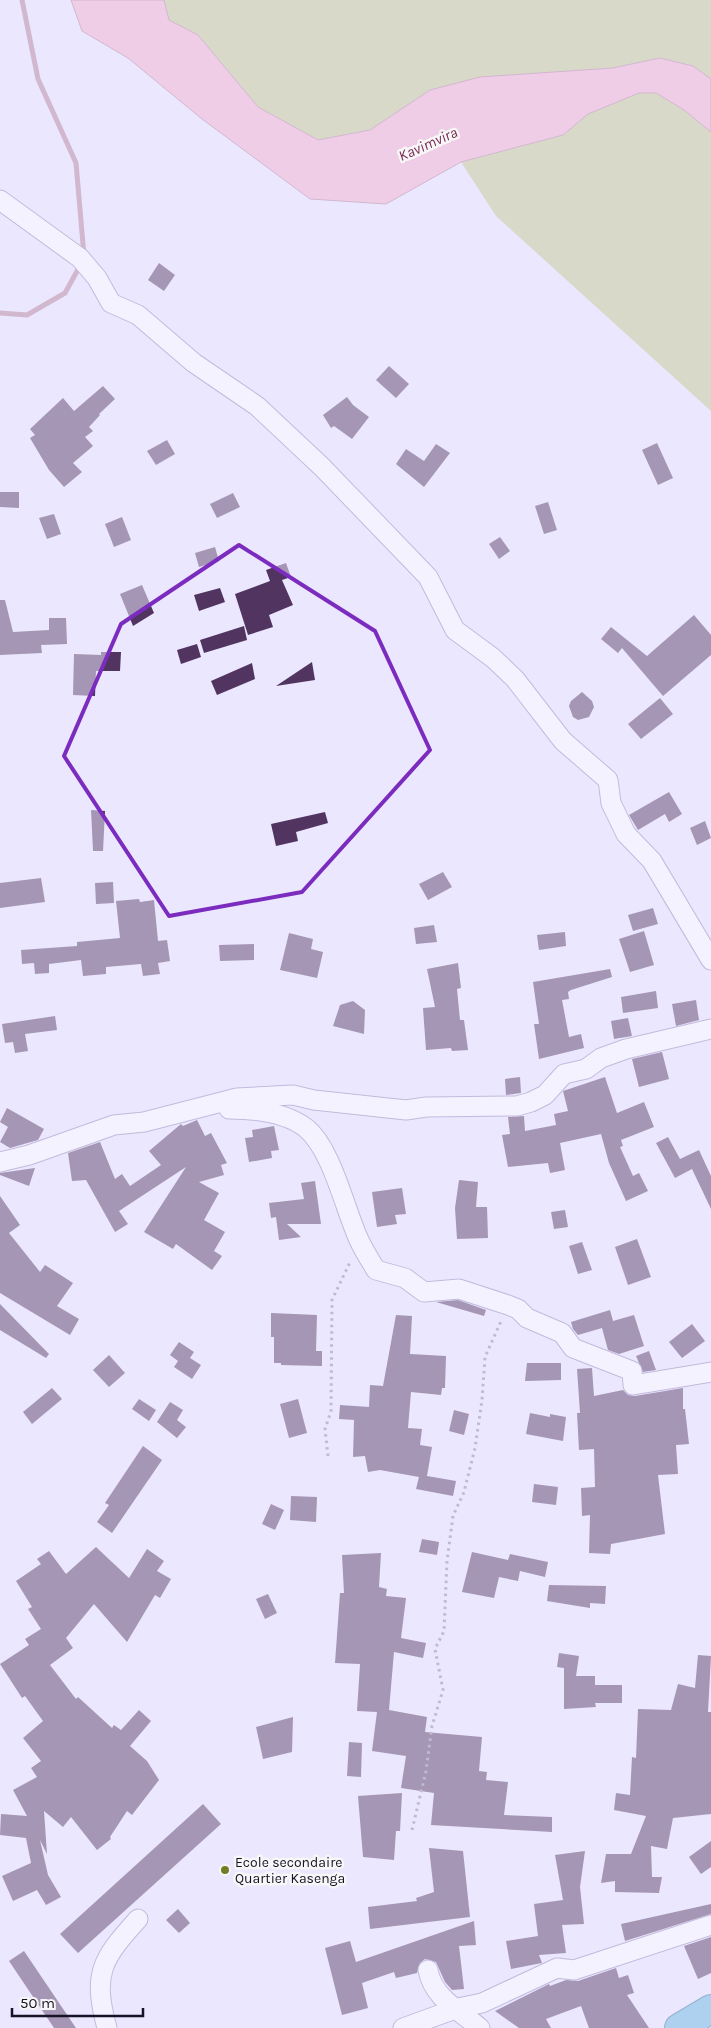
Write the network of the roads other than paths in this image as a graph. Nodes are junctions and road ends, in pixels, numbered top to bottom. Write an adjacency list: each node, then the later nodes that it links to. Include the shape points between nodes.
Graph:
1 (0, 200): 2 (street, via 80,258 111,303 138,315 194,363 257,406 322,467 428,577 455,630 510,674 562,741 608,780 611,803 626,834 652,860)
2 (711, 960)
3 (711, 1029): 4 (street, via 600,1058 586,1069 564,1074 545,1095 517,1106 406,1110 293,1095 237,1098)
4 (190, 1109): 5 (street, via 144,1122 114,1125); 6 (street, via 249,1109 287,1118 305,1128 319,1142 359,1241 376,1270 405,1278 424,1292 460,1289 518,1309 527,1318 562,1332 572,1348 632,1372 633,1385)
5 (0, 1162)
6 (711, 1372)
7 (138, 1919): 12 (street, via 111,1949 102,1972 100,2000)
8 (711, 1925): 10 (street, via 574,1970 557,1968 482,2003)
9 (428, 1970): 10 (street, via 430,1983 441,1999)
10 (458, 2008): 13 (street); 14 (street)
11 (711, 2009): 15 (highway)
12 (107, 2028)
13 (404, 2028)
14 (480, 2028)
15 (679, 2028)

